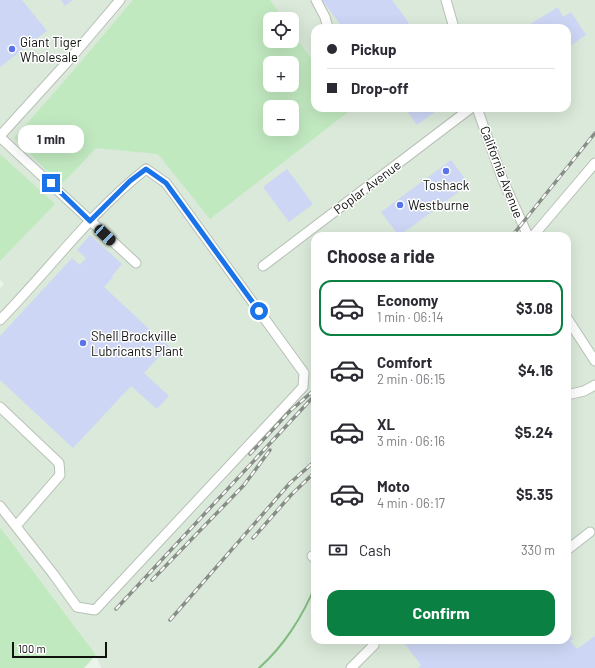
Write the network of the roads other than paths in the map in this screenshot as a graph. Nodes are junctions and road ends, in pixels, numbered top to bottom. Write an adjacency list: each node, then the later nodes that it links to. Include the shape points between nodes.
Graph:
1 (120, 0): 8 (street)
2 (316, 0): 4 (street)
3 (446, 0): 5 (street)
4 (327, 24)
5 (453, 24)
6 (466, 112): 14 (street, Poplar Avenue)
7 (478, 112): 11 (street, California Avenue, via 502,178)
8 (0, 137): 10 (street)
9 (595, 163): 12 (street)
10 (90, 221): 13 (street); 15 (street); 22 (street, via 130,181 146,169 166,183 304,373 304,387 95,610 77,607)
11 (526, 232)
12 (536, 232)
13 (136, 264)
14 (262, 266)
15 (0, 320)
16 (571, 324): 17 (street)
17 (595, 361)
18 (595, 385): 19 (street)
19 (571, 394)
20 (0, 407): 22 (street, via 59,463 60,475)
21 (0, 506): 22 (street)
22 (16, 526)
23 (590, 532): 24 (street)
24 (571, 547)
25 (373, 644): 26 (street)
26 (351, 668)

